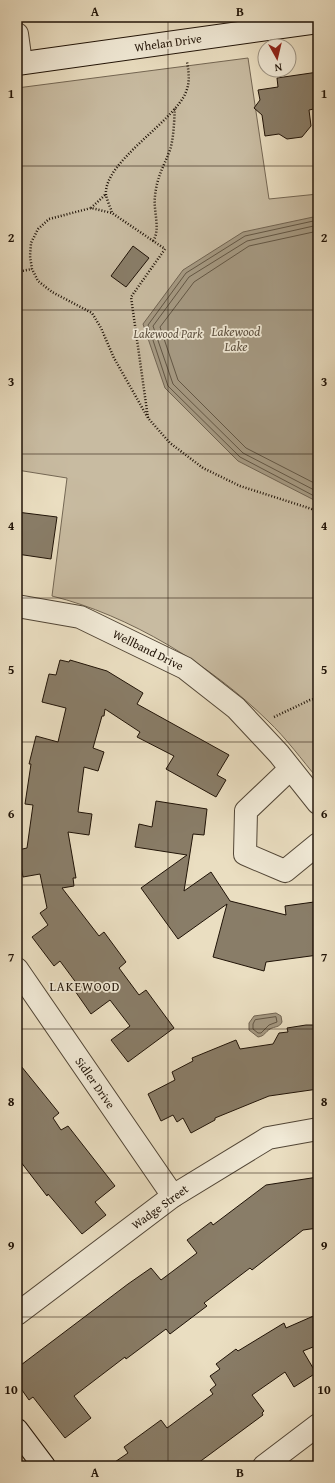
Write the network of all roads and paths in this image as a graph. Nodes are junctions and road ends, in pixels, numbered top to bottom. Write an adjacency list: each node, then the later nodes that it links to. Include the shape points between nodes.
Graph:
1 (318, 22): 3 (street, Whelan Drive)
2 (17, 34): 4 (street)
3 (184, 41): 4 (street, Whelan Drive); 5 (path, via 189,77 185,93)
4 (19, 63)
5 (176, 107): 6 (path, via 122,162 110,178); 9 (path, via 170,149 158,177 154,214 157,228)
6 (106, 194): 7 (path); 8 (path)
7 (91, 208): 8 (path); 10 (path, via 49,219 38,229 31,243)
8 (112, 213): 9 (path)
9 (153, 241): 12 (path, via 165,249 130,297)
10 (32, 269): 11 (path); 12 (path, via 38,282 92,313)
11 (17, 272)
12 (148, 418): 13 (path, via 170,443 203,468 240,486)
13 (318, 510)
14 (17, 606): 16 (street, Wellband Drive, via 80,617 185,668 236,708)
15 (318, 698): 16 (path, via 274,717)
16 (259, 731): 17 (street, Wellband Drive)
17 (290, 768): 18 (street, Wellband Drive); 19 (street, via 246,811 245,854 285,871)
18 (318, 802)
19 (318, 844)
20 (17, 969): 22 (street, Sidler Drive)
21 (318, 1128): 22 (street, Wadge Street, via 268,1138)
22 (173, 1196): 23 (street, Wadge Street)
23 (17, 1314)
24 (318, 1425): 27 (street)
25 (17, 1430): 26 (street)
26 (44, 1466)
27 (264, 1466)

